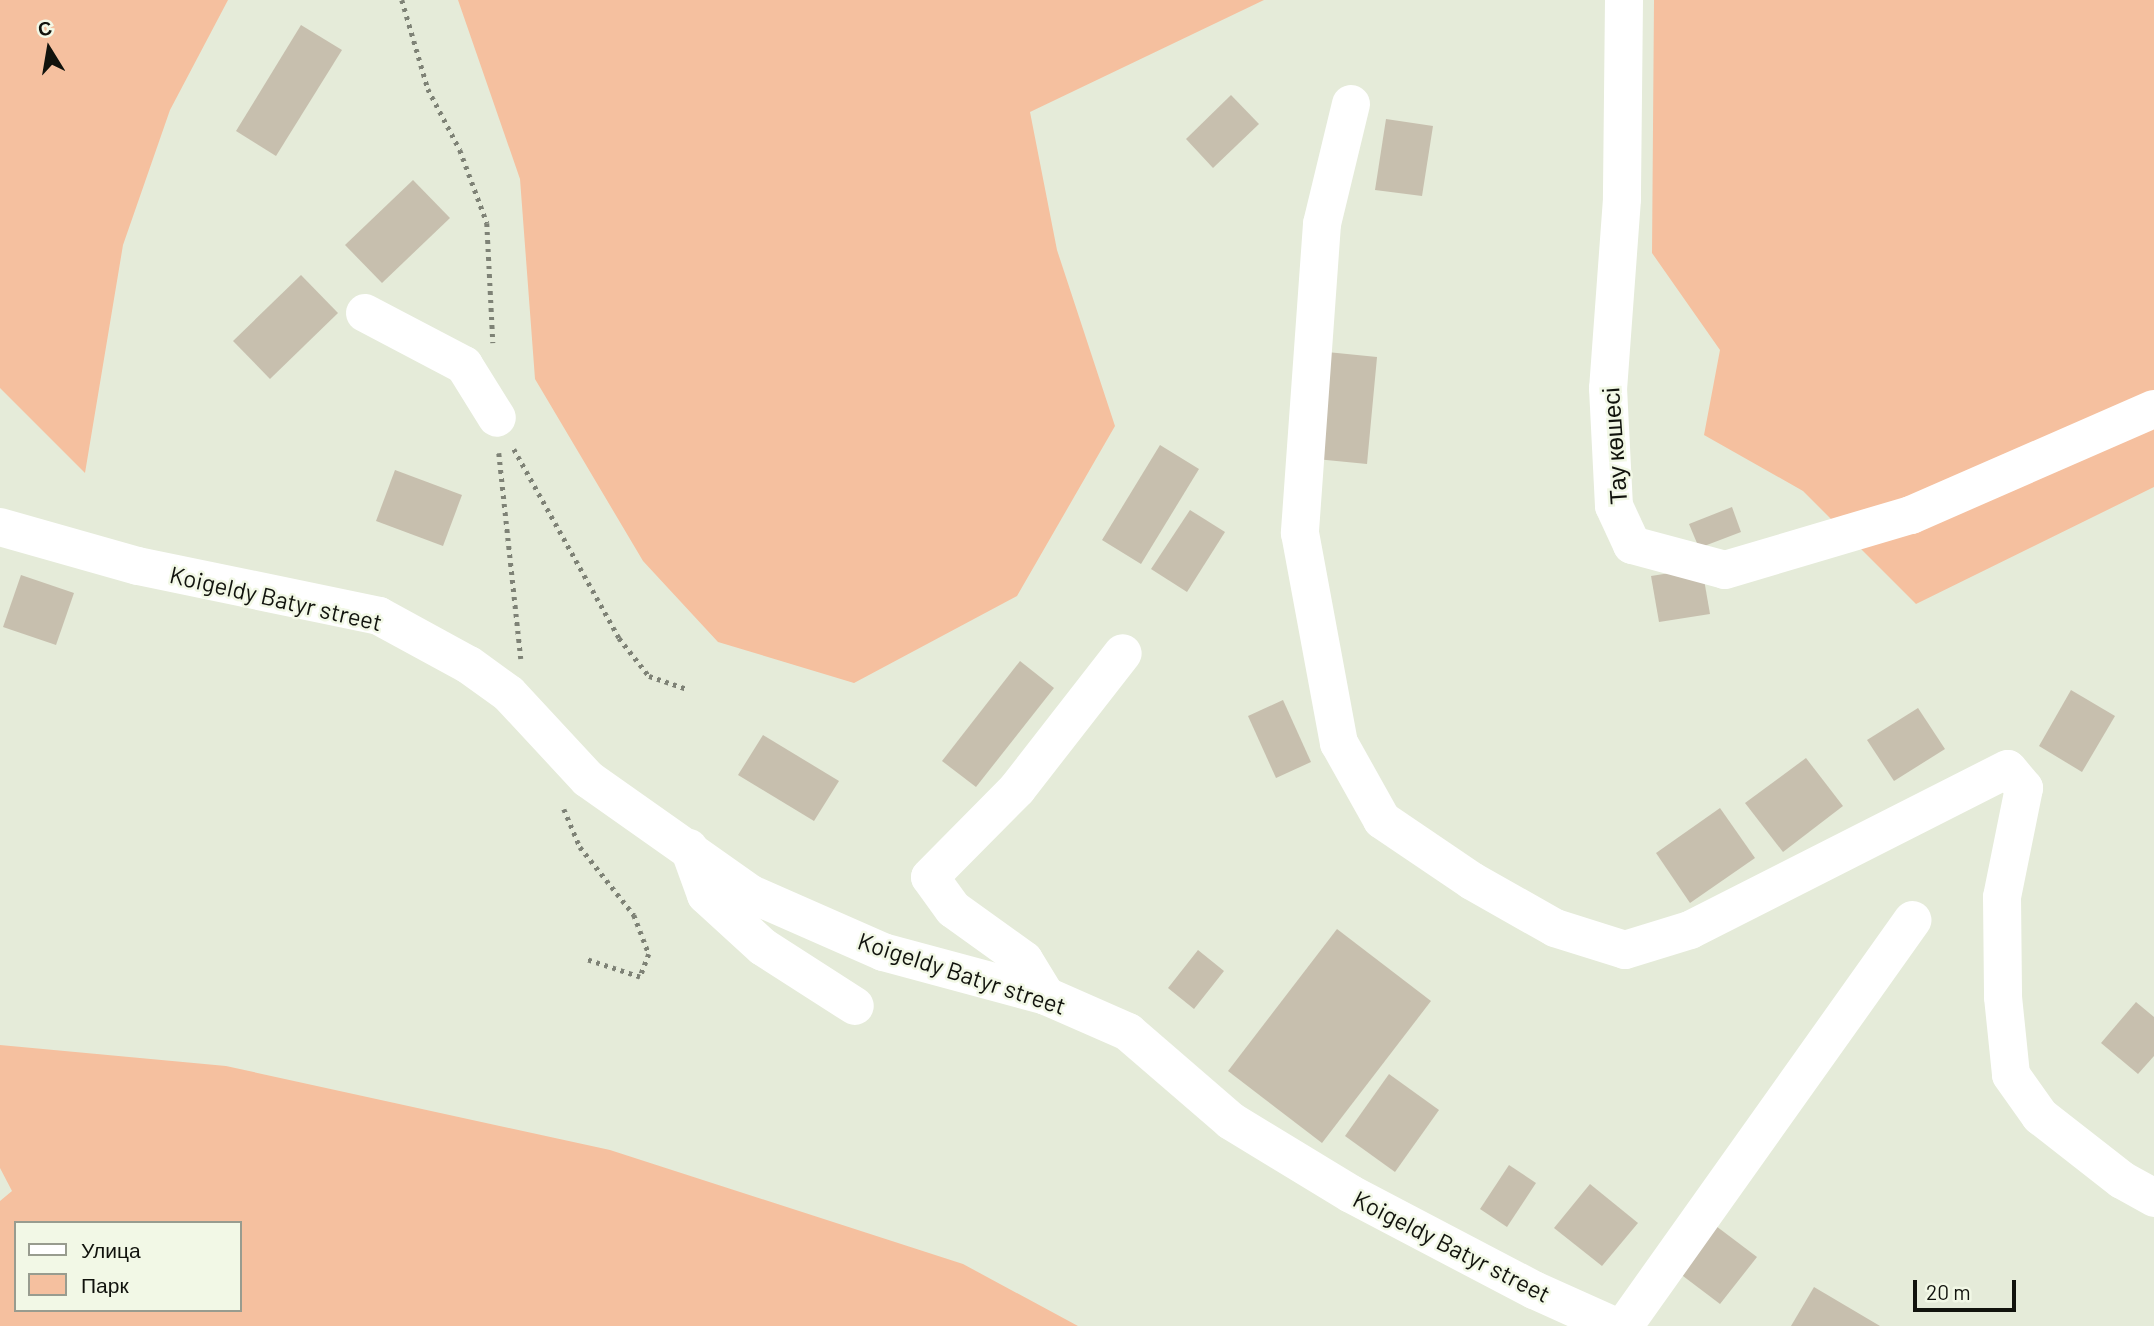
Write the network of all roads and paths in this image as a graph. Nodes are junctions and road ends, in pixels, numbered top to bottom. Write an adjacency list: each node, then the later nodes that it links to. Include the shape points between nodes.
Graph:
1 (1624, 0): 4 (street, Тау көшесі, via 1622,199 1608,388 1614,506 1632,545 1725,570 1911,515)
2 (1351, 104): 15 (street, via 1322,224 1300,533 1339,743 1382,820 1472,881 1555,928 1625,950 1690,930 2008,769 2024,788 2001,897 2003,997 2011,1075 2040,1116)
3 (365, 313): 5 (street, via 464,365)
4 (2154, 409)
5 (497, 418): 8 (path, via 619,638 649,676)
6 (0, 527): 10 (street, Koigeldy Batyr street, via 138,566 379,616 469,665 509,694 588,779)
7 (1123, 653): 13 (street, via 1017,789 930,877 953,909 1024,960)
8 (687, 689)
9 (559, 796): 12 (path, via 580,847 634,915 649,954 640,977)
10 (689, 848): 13 (street, Koigeldy Batyr street, via 751,894 883,952); 14 (street, via 706,895 763,947)
11 (1913, 920): 17 (street)
12 (588, 960)
13 (1046, 996): 16 (street, Koigeldy Batyr street, via 1128,1032 1231,1121 1351,1194 1534,1290)
14 (855, 1006)
15 (2154, 1198)
16 (1614, 1326)
17 (1624, 1326)

